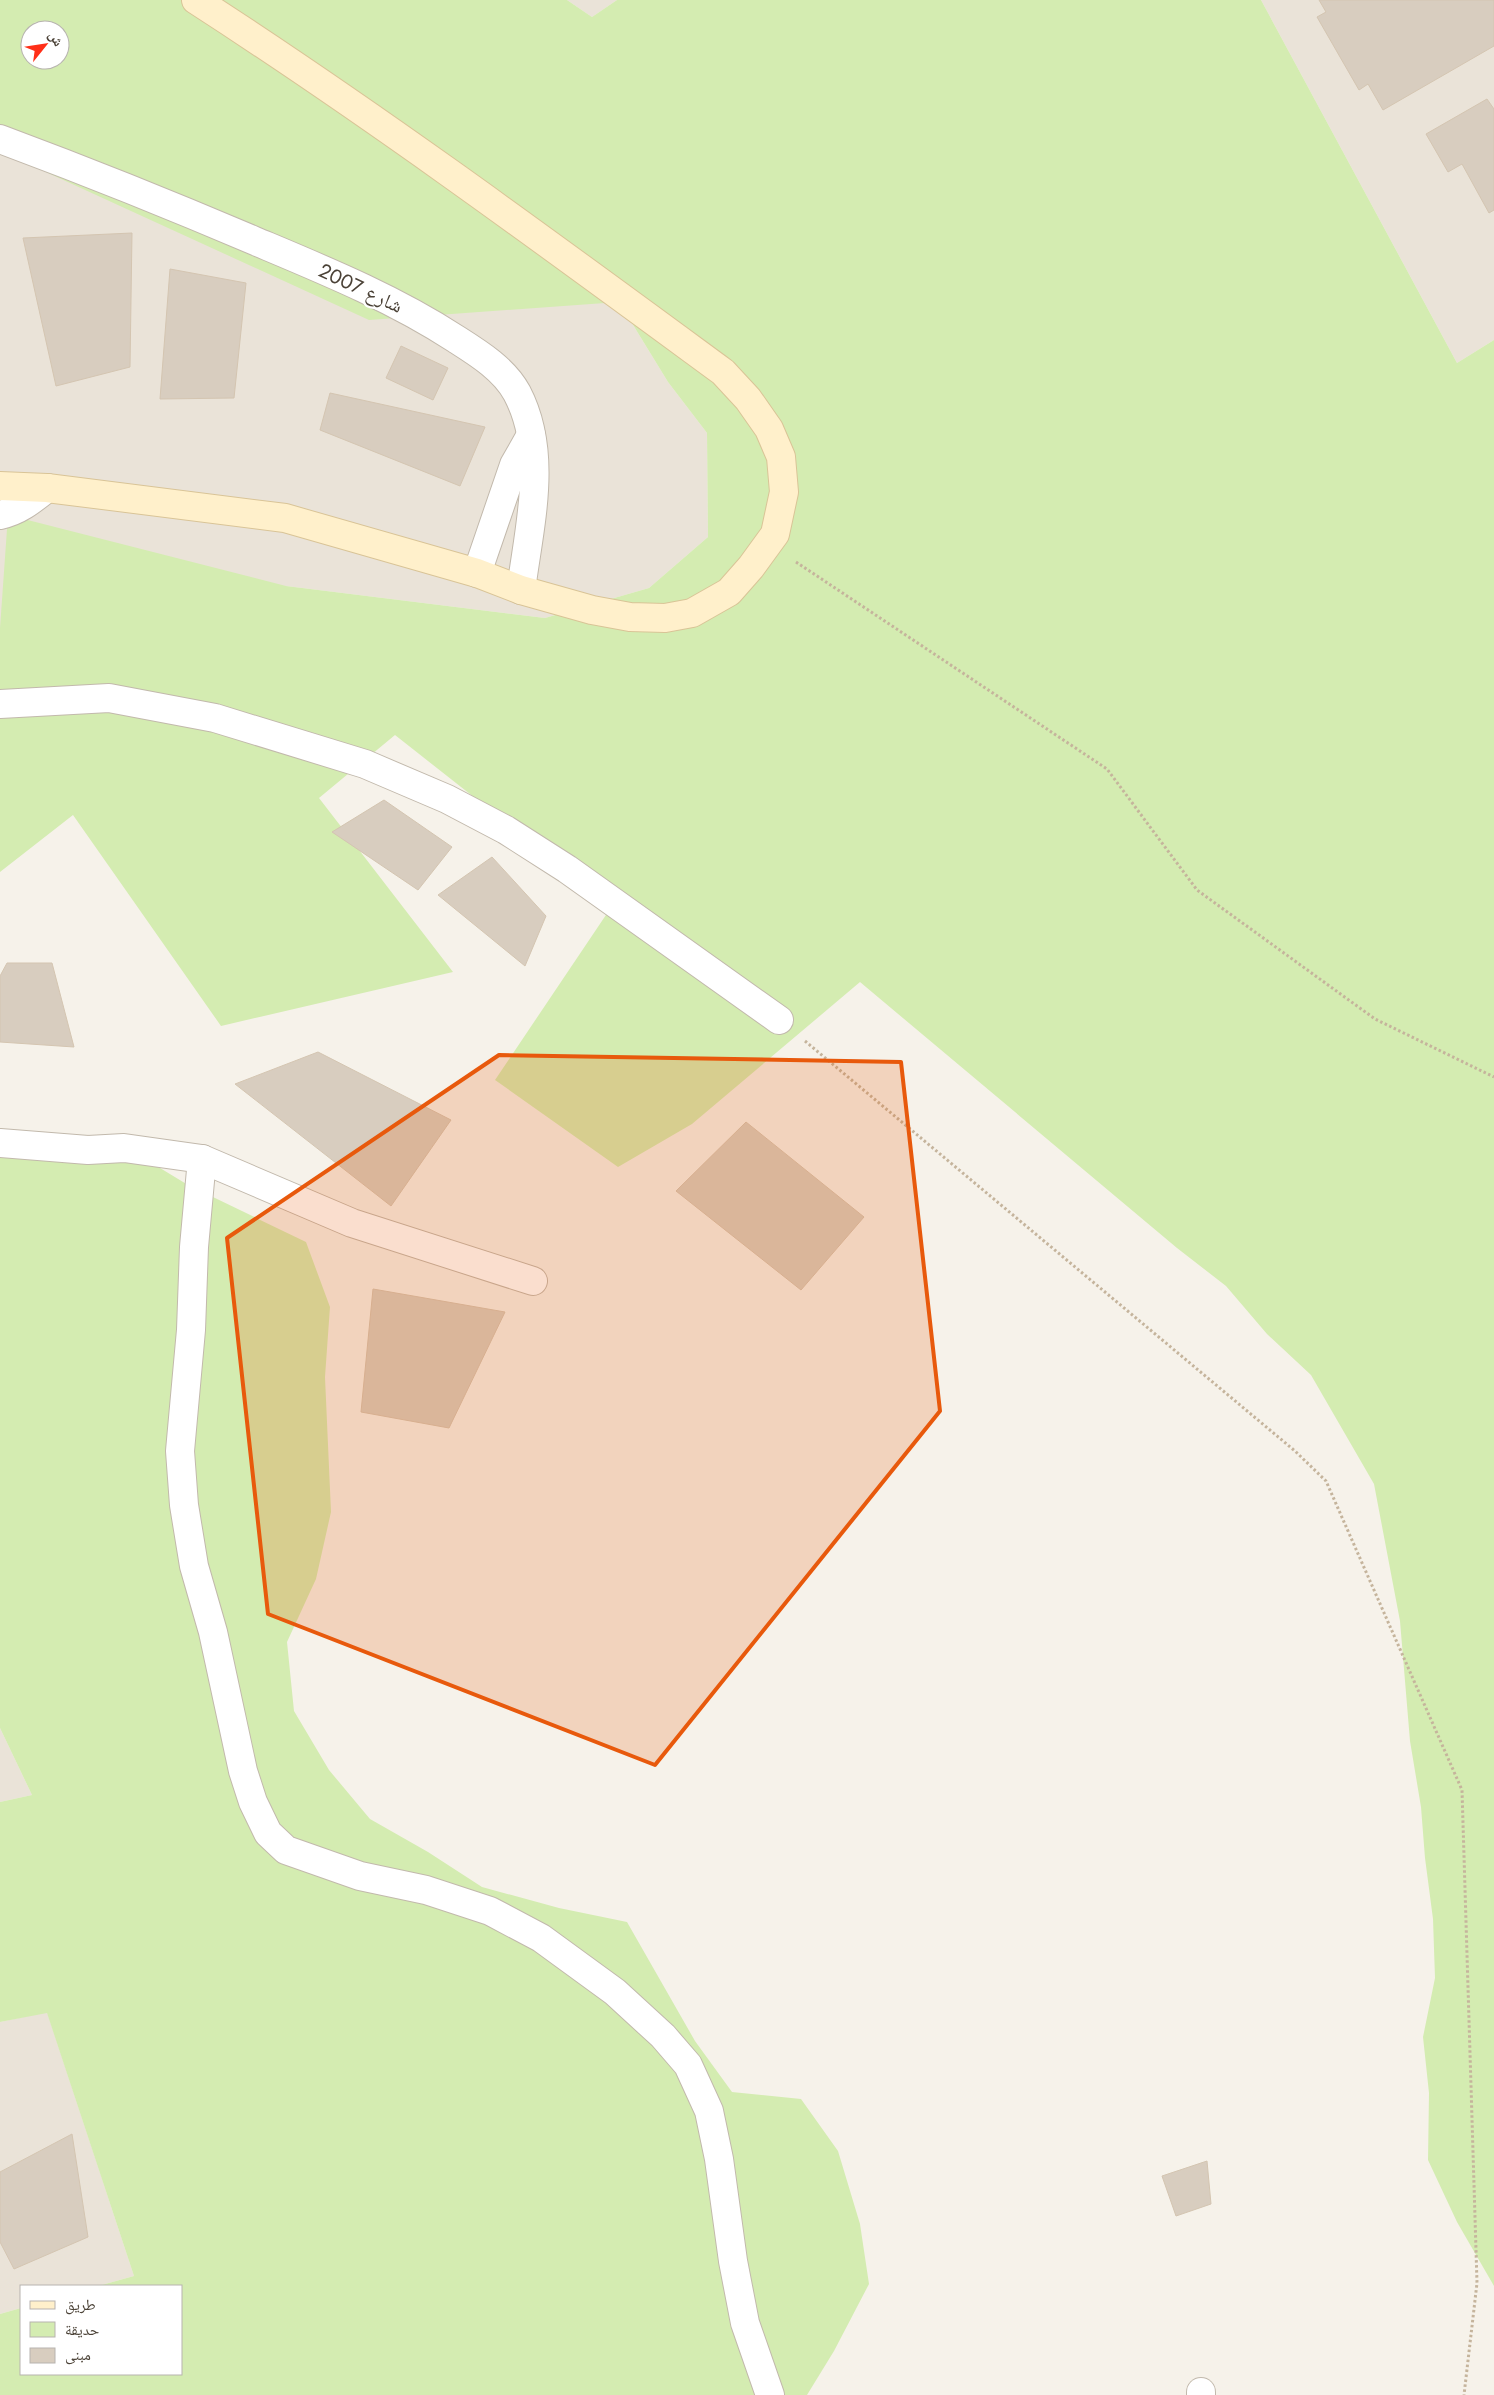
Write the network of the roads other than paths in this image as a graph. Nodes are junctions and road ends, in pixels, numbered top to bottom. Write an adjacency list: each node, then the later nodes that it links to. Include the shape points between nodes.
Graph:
1 (196, 0): 8 (main road, via 289,60 482,195 723,372 769,429 781,458 784,492 776,534 729,592 692,613 665,618 630,617 592,610)
2 (0, 139): 3 (street, شارع 2007, via 112,181 363,287 431,323 483,356 504,375 517,393)
3 (531, 435): 7 (street, via 514,465); 8 (street, شارع 2007, via 536,470)
4 (0, 486): 5 (main road)
5 (47, 488): 6 (street, via 27,504); 7 (main road, via 285,518)
6 (0, 515)
7 (477, 573): 8 (main road)
8 (521, 590)
9 (0, 704): 10 (street, via 109,698 215,718 365,764 447,799 506,830 567,869)
10 (779, 1020)
11 (0, 1143): 12 (street, via 88,1150 124,1148)
12 (202, 1159): 13 (street, via 352,1223); 14 (street, via 180,1451 184,1505 194,1566 253,1802 268,1833 286,1850 360,1876 426,1890 490,1911 542,1938 615,1992 663,2036 688,2065 709,2111 745,2323)
13 (533, 1281)
14 (770, 2395)

